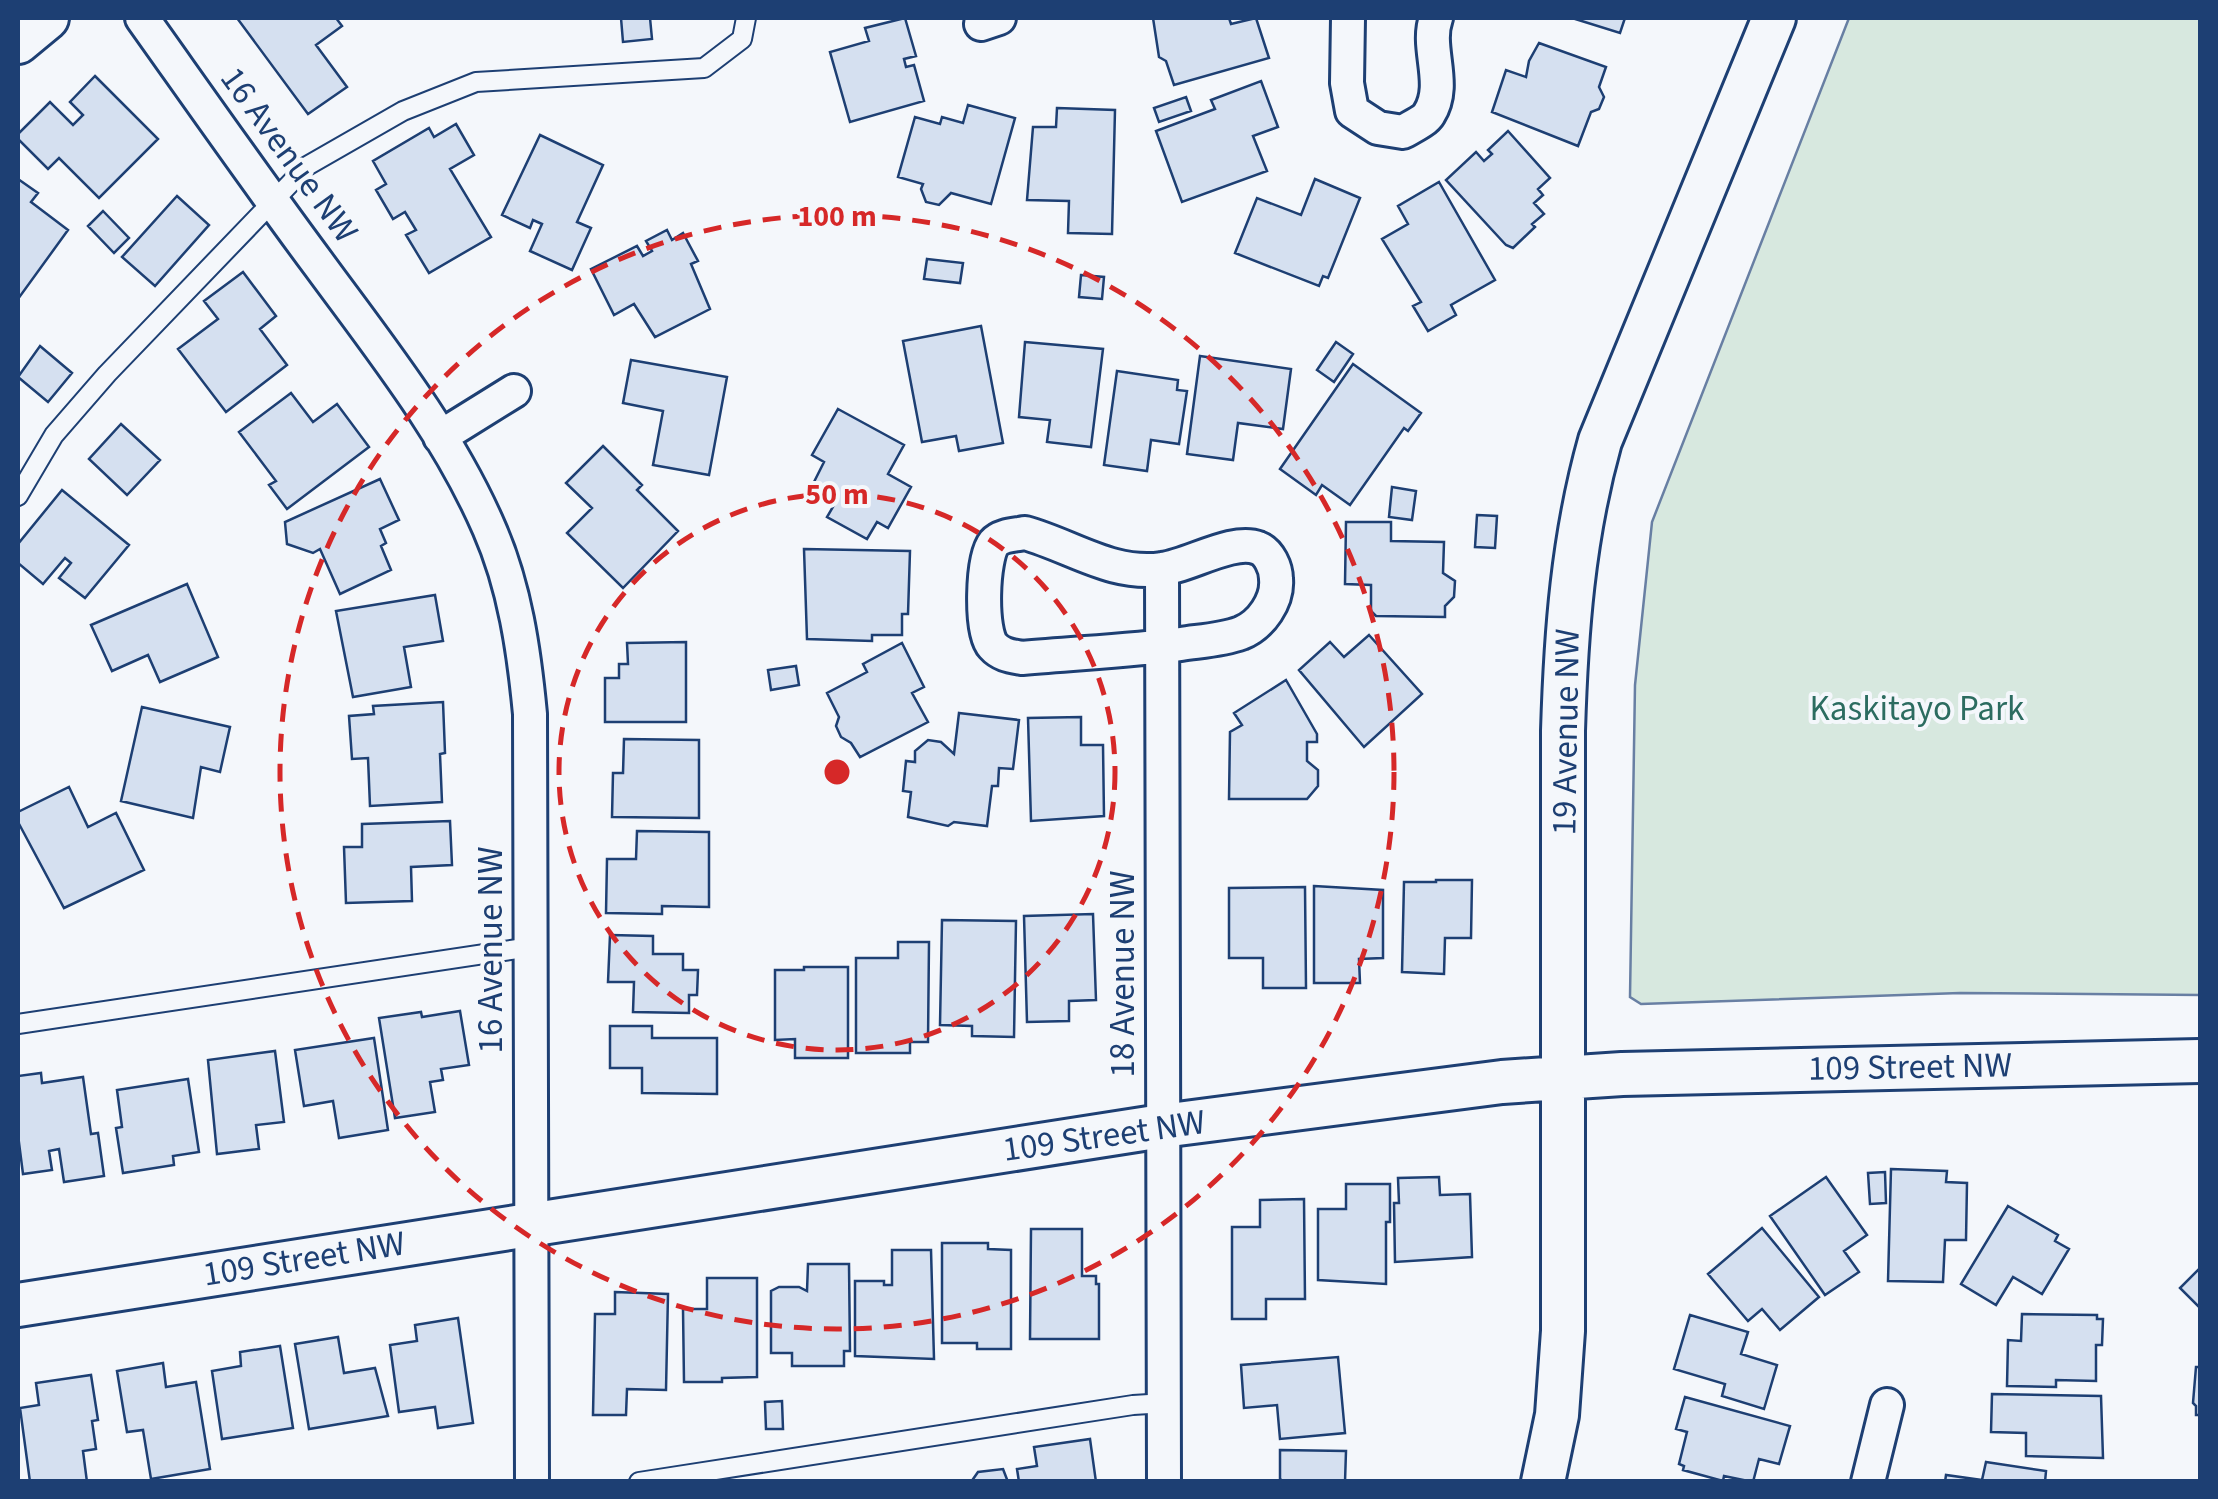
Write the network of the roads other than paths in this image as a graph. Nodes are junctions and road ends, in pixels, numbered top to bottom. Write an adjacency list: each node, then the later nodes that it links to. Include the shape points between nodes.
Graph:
1 (47, 18): 7 (street)
2 (142, 18): 8 (street, 16 Avenue NW)
3 (746, 18): 8 (lane, via 742,38 704,68 476,82 348,140 307,166)
4 (1348, 18): 5 (street, via 1352,111 1378,128 1403,132 1429,115 1438,86)
5 (1436, 18)
6 (1774, 18): 17 (street, 19 Avenue NW, via 1619,392 1584,497 1565,645)
7 (18, 42)
8 (272, 202): 10 (street, 16 Avenue NW); 11 (lane, via 54,435)
9 (514, 391): 10 (street)
10 (440, 437): 14 (street, 16 Avenue NW, via 490,531 520,631 530,714)
11 (18, 496)
12 (1162, 570): 13 (street, 18 Avenue NW); 13 (street, via 1239,547 1258,548 1270,558 1276,580 1274,602 1246,632); 13 (street, via 1120,570 1025,533 1002,538 986,562 984,617 992,645 1006,656)
13 (1163, 646): 18 (street, 18 Avenue NW)
14 (532, 946): 15 (lane); 19 (street, 16 Avenue NW)
15 (18, 1024)
16 (2200, 1061): 17 (street, 109 Street NW)
17 (1564, 1076): 18 (street, 109 Street NW); 26 (street, 19 Avenue NW, via 1563,1345)
18 (1162, 1126): 19 (street, 109 Street NW); 21 (street, 18 Avenue NW)
19 (532, 1222): 20 (street, 109 Street NW); 23 (street, 16 Avenue NW)
20 (18, 1305)
21 (1166, 1403): 24 (lane); 25 (street, 18 Avenue NW)
22 (1887, 1404): 27 (street)
23 (532, 1482)
24 (639, 1482)
25 (1164, 1482)
26 (1543, 1482)
27 (1868, 1482)

